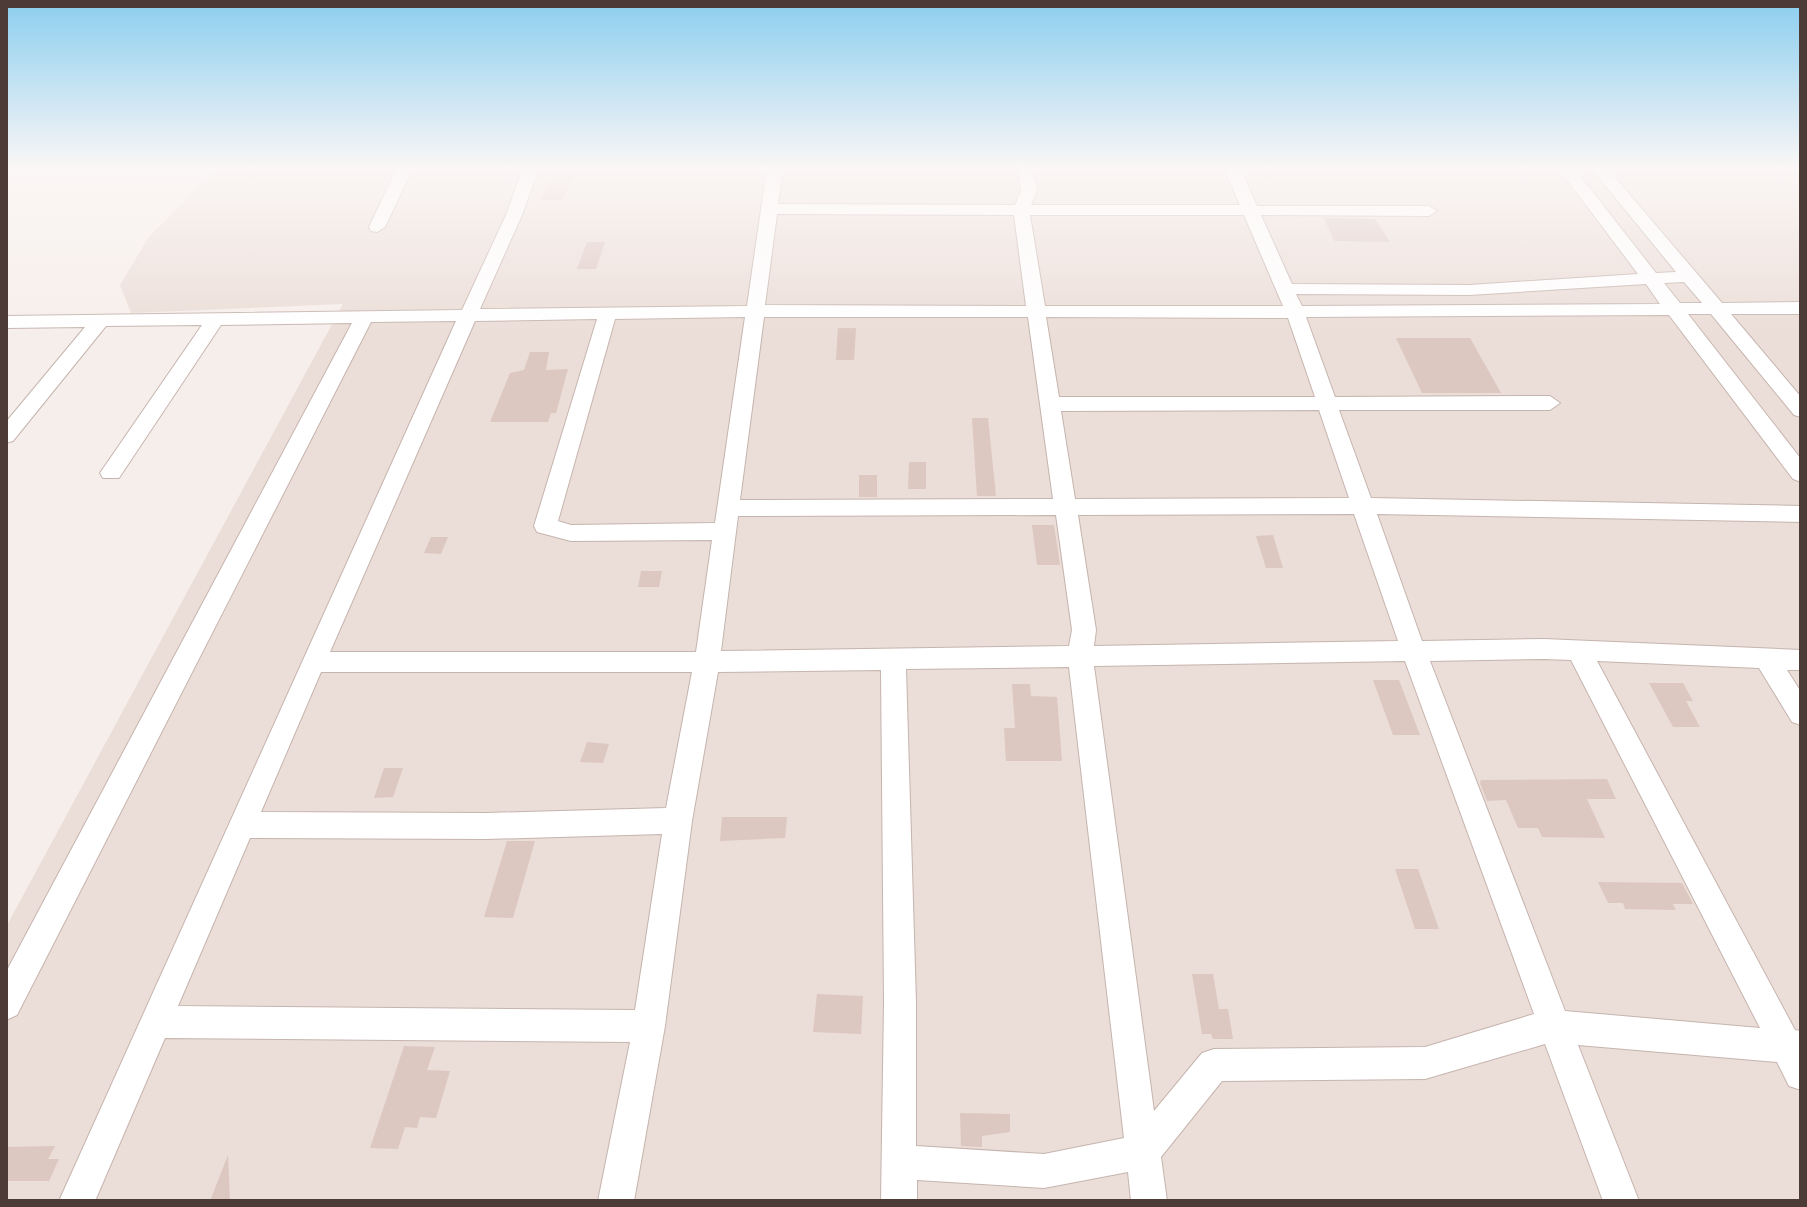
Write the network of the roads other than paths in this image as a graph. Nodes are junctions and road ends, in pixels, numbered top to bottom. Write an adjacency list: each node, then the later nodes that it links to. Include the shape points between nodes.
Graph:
1 (510, 224): 16 (street)
2 (767, 224): 13 (street)
3 (1023, 224): 14 (street)
4 (1256, 224): 9 (street)
5 (1610, 224): 8 (street)
6 (1647, 224): 7 (street)
7 (1691, 276): 8 (street); 12 (street)
8 (1651, 279): 9 (street); 11 (street)
9 (1290, 300): 11 (street); 14 (street); 21 (street)
10 (1801, 308): 12 (street)
11 (1673, 309): 12 (street); 28 (street)
12 (1719, 310): 24 (street)
13 (755, 311): 14 (street); 15 (street); 32 (street)
14 (1037, 311): 23 (street)
15 (608, 312): 16 (street); 32 (street, via 545,526 571,533)
16 (468, 313): 17 (street); 39 (street)
17 (365, 315): 18 (street); 44 (street)
18 (217, 317): 19 (street); 27 (street)
19 (100, 321): 20 (street); 25 (street)
20 (6, 322)
21 (1326, 402): 22 (street); 23 (street); 29 (street)
22 (1550, 403)
23 (1052, 404): 30 (street)
24 (1801, 410)
25 (14, 417): 26 (street)
26 (6, 436)
27 (111, 473)
28 (1801, 474)
29 (1362, 506): 30 (street); 31 (street); 33 (street)
30 (1067, 507): 32 (street); 35 (street, via 1084,630)
31 (1801, 514)
32 (728, 519): 40 (street)
33 (1413, 650): 34 (street); 35 (street); 47 (street)
34 (1579, 652): 36 (street); 48 (street)
35 (1080, 655): 37 (street); 49 (street)
36 (1766, 659): 38 (street); 41 (street)
37 (893, 660): 40 (street); 50 (street)
38 (1801, 660)
39 (313, 662): 40 (street); 43 (street)
40 (707, 662): 42 (street)
41 (1801, 714)
42 (678, 821): 43 (street); 46 (street)
43 (241, 825): 45 (street)
44 (6, 1004)
45 (155, 1022): 46 (street); 51 (street)
46 (649, 1026): 52 (street)
47 (1554, 1026): 48 (street); 49 (street, via 1425,1063 1214,1065); 55 (street)
48 (1796, 1056)
49 (1143, 1152): 50 (street, via 1044,1171); 54 (street)
50 (899, 1162): 53 (street)
51 (77, 1201)
52 (616, 1201)
53 (899, 1201)
54 (1149, 1201)
55 (1621, 1201)

